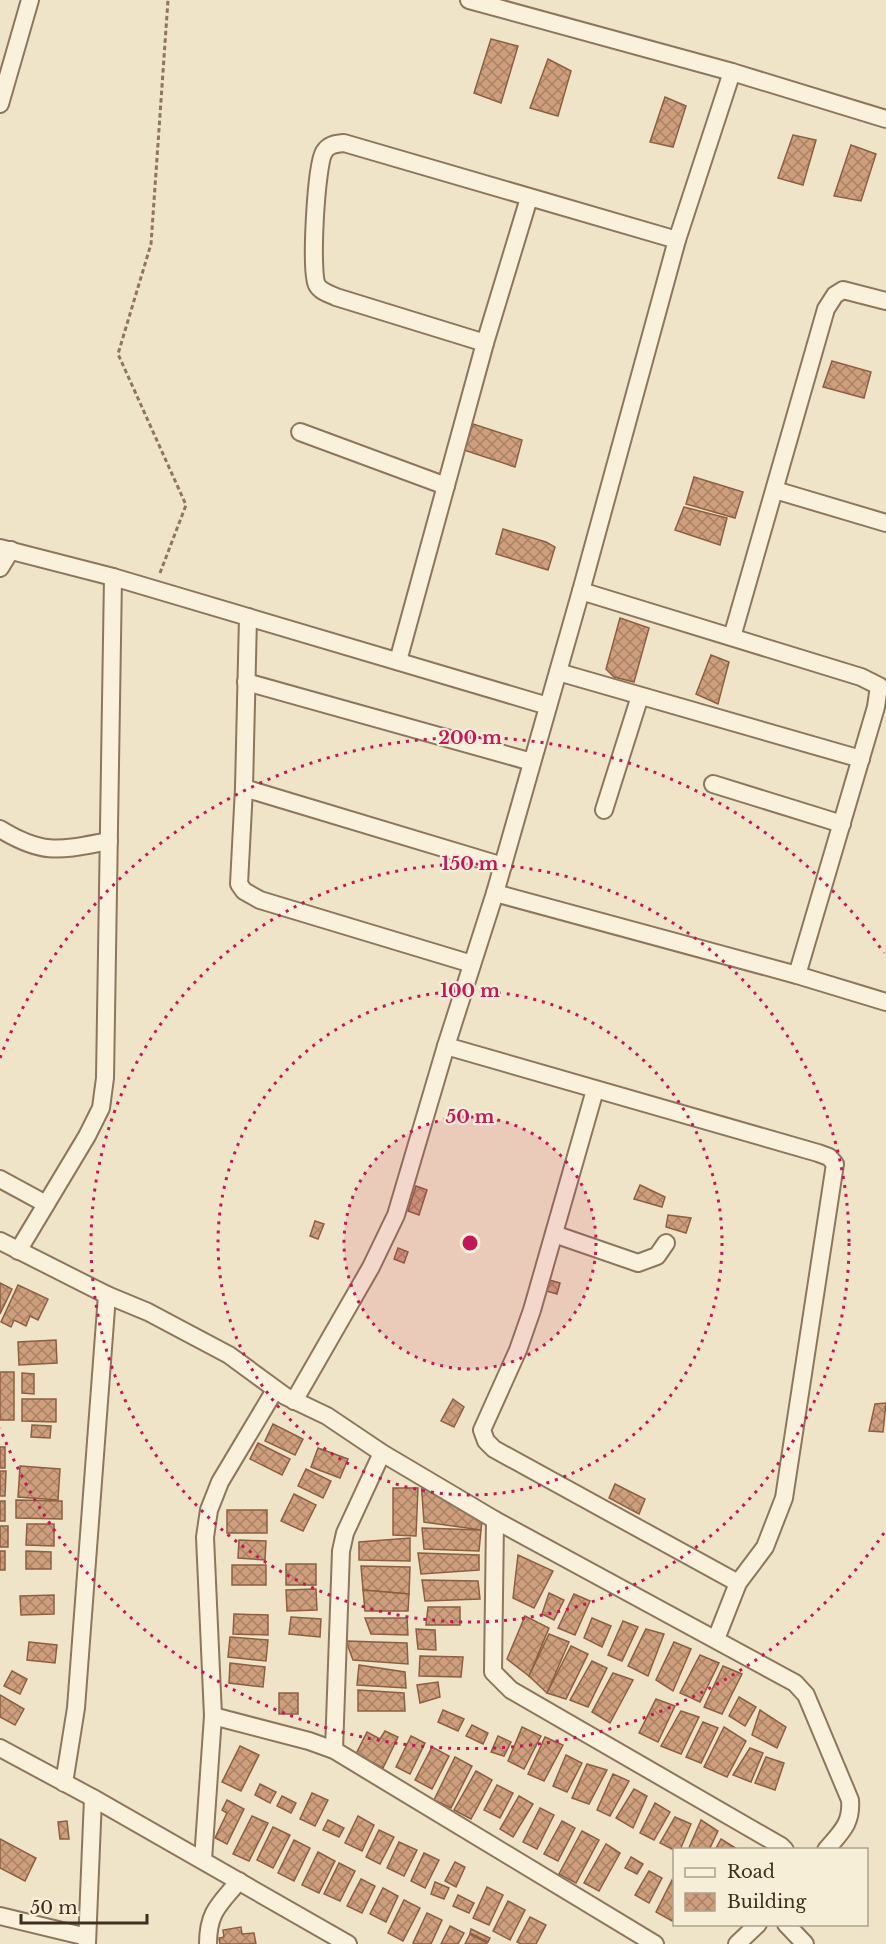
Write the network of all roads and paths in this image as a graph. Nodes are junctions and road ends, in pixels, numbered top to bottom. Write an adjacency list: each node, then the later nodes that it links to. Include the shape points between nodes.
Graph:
1 (30, 0): 5 (street)
2 (168, 0): 18 (path, via 151,244 118,354 186,505)
3 (469, 0): 4 (street)
4 (732, 72): 6 (street); 8 (street)
5 (0, 105)
6 (886, 119)
7 (529, 198): 8 (street); 10 (street); 10 (street, via 344,144 331,145 324,151 320,164 314,260 317,285 336,297)
8 (676, 240): 19 (street)
9 (886, 301): 13 (street, via 849,290 838,291 831,299)
10 (485, 343): 12 (street)
11 (300, 432): 12 (street)
12 (446, 486): 22 (street)
13 (775, 490): 14 (street); 21 (street)
14 (886, 523)
15 (5, 549): 16 (street); 17 (street)
16 (0, 568)
17 (113, 577): 18 (street); 34 (street)
18 (154, 589): 20 (street)
19 (581, 591): 21 (street); 23 (street)
20 (248, 617): 22 (street); 24 (street)
21 (732, 637): 27 (street, via 879,686)
22 (398, 661): 26 (street)
23 (558, 672): 25 (street); 26 (street)
24 (246, 682): 28 (street); 30 (street)
25 (640, 696): 27 (street); 31 (street)
26 (548, 706): 28 (street)
27 (861, 759): 32 (street)
28 (532, 762): 35 (street)
29 (713, 784): 32 (street)
30 (244, 788): 35 (street); 37 (street, via 239,884 244,891 260,900)
31 (604, 810)
32 (842, 824): 38 (street)
33 (0, 829): 34 (street, via 41,848 61,850)
34 (109, 842): 43 (street, via 105,1078 101,1108)
35 (503, 866): 36 (street)
36 (495, 893): 37 (street); 38 (street)
37 (472, 964): 40 (street)
38 (797, 975): 39 (street)
39 (886, 1002)
40 (446, 1046): 41 (street); 50 (street, via 396,1215 371,1267)
41 (595, 1090): 44 (street); 53 (street, via 818,1153 835,1164 784,1498 765,1547)
42 (0, 1179): 43 (street)
43 (46, 1204): 47 (street)
44 (554, 1234): 46 (street, via 638,1263 657,1256); 53 (street, via 518,1350 482,1430 486,1441 494,1449)
45 (0, 1241): 47 (street)
46 (666, 1243)
47 (18, 1251): 48 (street)
48 (107, 1295): 49 (street, via 229,1355); 58 (street, via 76,1708)
49 (275, 1390): 50 (street); 55 (street, via 220,1482 209,1510 205,1537)
50 (294, 1401): 51 (street, via 327,1416)
51 (382, 1453): 52 (street); 57 (street, via 345,1533 341,1551)
52 (495, 1520): 54 (street); 60 (street, via 494,1672 500,1681)
53 (738, 1583): 54 (street)
54 (716, 1639): 61 (street, via 795,1683 806,1695 850,1800 846,1826)
55 (213, 1716): 57 (street); 62 (street)
56 (0, 1748): 58 (street)
57 (334, 1750): 70 (street)
58 (64, 1784): 59 (street)
59 (93, 1798): 62 (street); 67 (street)
60 (782, 1848)
61 (828, 1848)
62 (203, 1860): 63 (street)
63 (239, 1881): 68 (street, via 211,1916); 69 (street)
64 (0, 1916): 67 (street)
65 (756, 1926): 71 (street)
66 (788, 1926): 72 (street)
67 (87, 1941)
68 (207, 1944)
69 (348, 1944)
70 (655, 1944)
71 (736, 1944)
72 (804, 1944)

